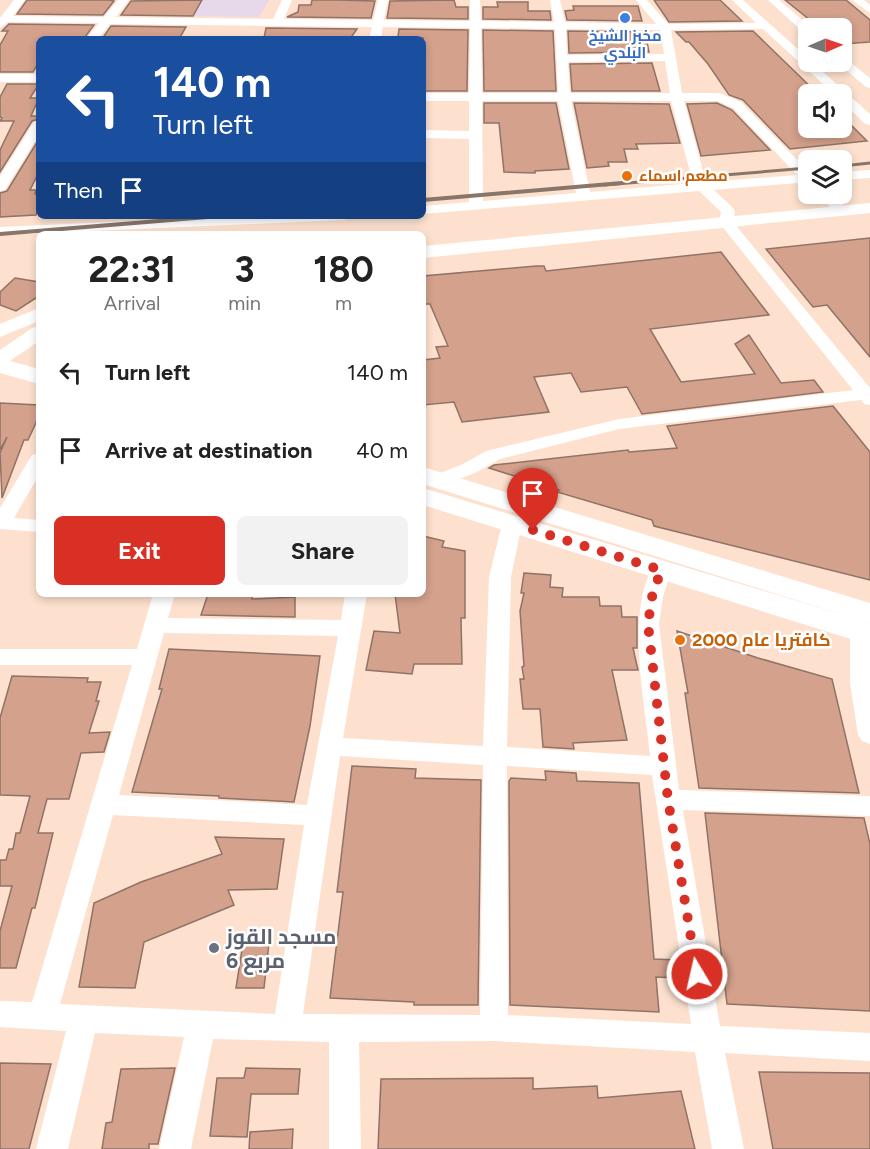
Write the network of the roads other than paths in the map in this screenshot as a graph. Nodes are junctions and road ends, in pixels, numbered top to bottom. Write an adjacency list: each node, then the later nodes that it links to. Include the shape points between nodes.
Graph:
1 (124, 0): 13 (street)
2 (287, 0): 15 (street)
3 (383, 0): 16 (street)
4 (475, 0): 18 (street)
5 (555, 0): 19 (street)
6 (642, 0): 21 (street)
7 (737, 0): 20 (street)
8 (773, 0): 17 (street)
9 (857, 0): 12 (street)
10 (18, 3): 11 (street); 14 (street)
11 (0, 7)
12 (870, 10)
13 (108, 21): 14 (street); 15 (street, via 189,25); 22 (street)
14 (2, 22)
15 (281, 22): 16 (street); 23 (street)
16 (379, 22): 18 (street); 24 (street)
17 (798, 22)
18 (475, 24): 19 (street); 35 (street)
19 (560, 26): 21 (street); 26 (street)
20 (765, 26): 21 (street); 32 (street)
21 (665, 27): 25 (street)
22 (95, 36)
23 (279, 36)
24 (376, 36)
25 (671, 57): 26 (street); 37 (street)
26 (563, 59): 36 (street)
27 (852, 65): 28 (street)
28 (870, 67)
29 (852, 69): 33 (street)
30 (0, 78): 31 (street)
31 (36, 78)
32 (829, 84)
33 (870, 84)
34 (426, 97): 35 (street)
35 (474, 98): 36 (street); 42 (street)
36 (564, 98): 37 (street); 48 (street)
37 (677, 99): 46 (street); 46 (street, via 729,100 808,178)
38 (852, 105): 39 (street)
39 (870, 121)
40 (36, 130): 43 (street)
41 (426, 134): 42 (street)
42 (474, 135): 50 (street)
43 (6, 167): 47 (street)
44 (870, 174): 45 (street)
45 (852, 175)
46 (700, 185): 48 (street); 56 (street, via 728,211)
47 (0, 187)
48 (584, 196): 50 (street)
49 (835, 204): 53 (street)
50 (476, 206): 52 (street)
51 (870, 208): 53 (street)
52 (426, 210)
53 (842, 211): 56 (street)
54 (225, 219): 55 (street)
55 (103, 222): 57 (street)
56 (726, 222): 58 (street); 64 (street)
57 (0, 231)
58 (426, 252)
59 (36, 317): 61 (street)
60 (36, 334): 61 (street)
61 (2, 351): 62 (main road); 63 (main road)
62 (36, 358)
63 (36, 375)
64 (867, 397): 66 (street, via 619,424 493,455)
65 (36, 464): 67 (street)
66 (429, 484): 68 (main road); 74 (main road)
67 (1, 523): 69 (street)
68 (512, 524): 70 (main road); 80 (street, via 500,577)
69 (36, 525)
70 (661, 570): 74 (main road); 81 (street, via 648,624)
71 (163, 597): 73 (street)
72 (355, 597): 75 (street)
73 (155, 625): 75 (street); 77 (street)
74 (867, 626): 78 (street, via 858,663)
75 (349, 628): 79 (street)
76 (0, 657): 77 (street)
77 (144, 657): 83 (street)
78 (870, 735)
79 (330, 746): 80 (street); 85 (street)
80 (495, 756): 81 (street); 91 (street)
81 (663, 766): 82 (street)
82 (668, 800): 84 (street); 93 (street)
83 (104, 804): 85 (street); 87 (street)
84 (870, 806)
85 (318, 816): 90 (street)
86 (0, 1014): 87 (street)
87 (43, 1015): 88 (street)
88 (84, 1017): 89 (street); 95 (street)
89 (201, 1025): 90 (street); 96 (street)
90 (287, 1027): 92 (street)
91 (494, 1028): 92 (street); 93 (street)
92 (344, 1029): 97 (street)
93 (708, 1040): 94 (street); 98 (street)
94 (870, 1047)
95 (52, 1149)
96 (175, 1149)
97 (345, 1149)
98 (728, 1149)

